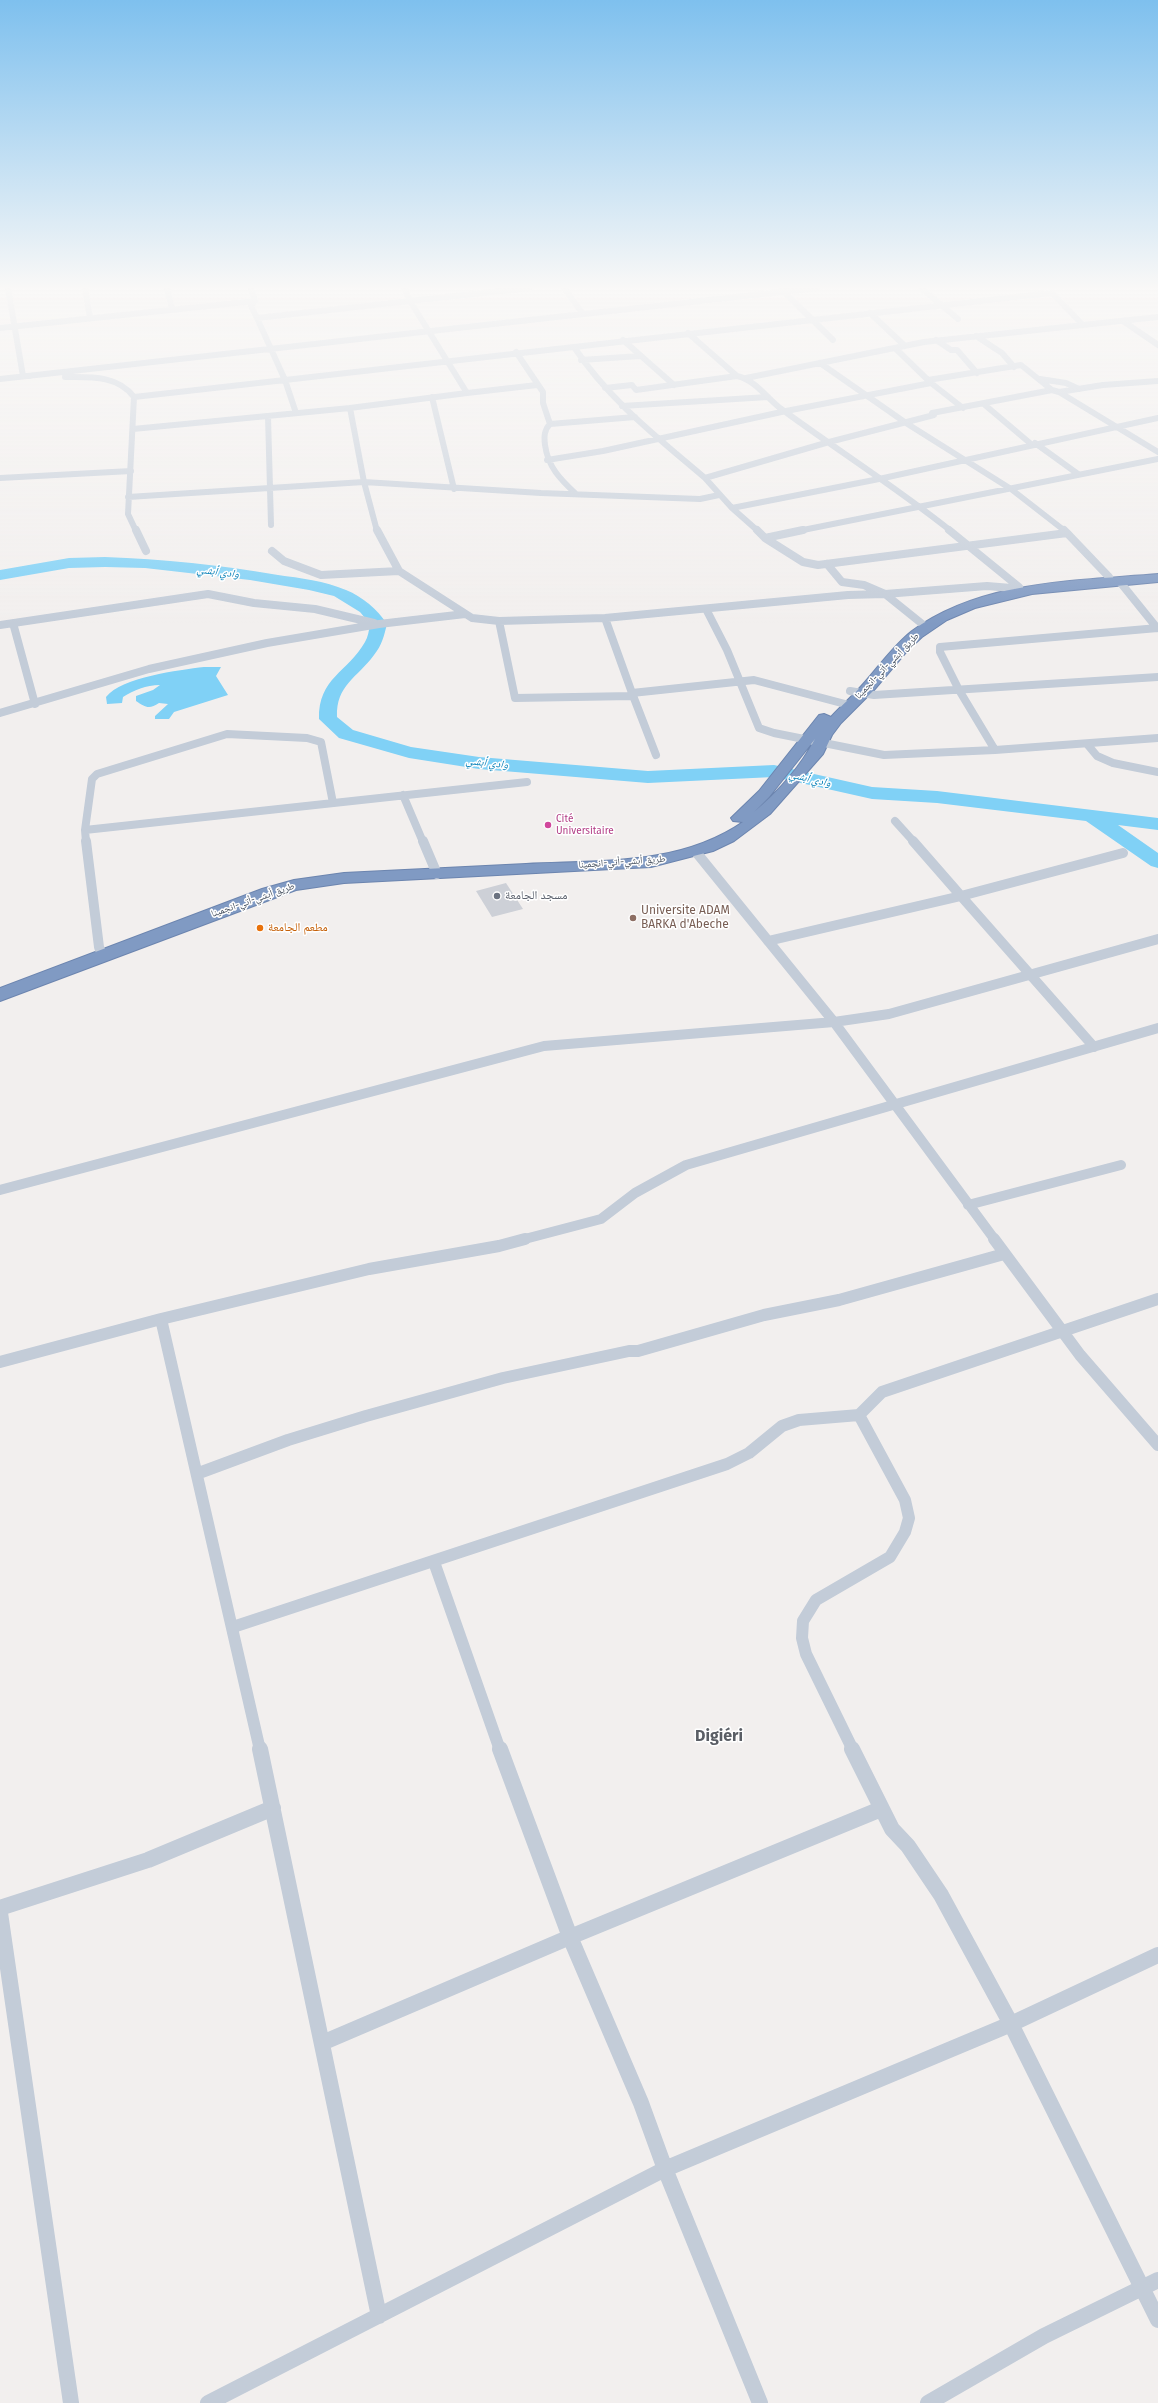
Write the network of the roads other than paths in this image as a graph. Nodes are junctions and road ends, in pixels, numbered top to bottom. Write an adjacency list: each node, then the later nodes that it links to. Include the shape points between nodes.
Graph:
1 (134, 400): 26 (street)
2 (292, 400): 19 (street)
3 (409, 400): 16 (street)
4 (433, 400): 41 (street)
5 (543, 400): 24 (street)
6 (616, 400): 15 (street)
7 (717, 400): 15 (street)
8 (772, 400): 18 (street)
9 (841, 400): 18 (street)
10 (874, 400): 23 (street)
11 (954, 400): 17 (street)
12 (1007, 400): 14 (street)
13 (1072, 400): 25 (street)
14 (985, 405): 17 (street); 29 (street)
15 (622, 406): 21 (street)
16 (350, 408): 19 (street); 39 (street)
17 (964, 408): 23 (street, via 932,413 934,415)
18 (786, 411): 27 (street); 28 (street)
19 (296, 413): 20 (street)
20 (268, 416): 26 (street); 40 (street)
21 (635, 417): 24 (street); 27 (street)
22 (1158, 418): 25 (street)
23 (906, 423): 28 (street); 33 (street)
24 (550, 424): 32 (street, via 545,432)
25 (1115, 427): 29 (street); 30 (street)
26 (134, 429): 34 (street)
27 (659, 438): 32 (street); 37 (street)
28 (829, 442): 37 (street); 38 (street)
29 (1033, 444): 33 (street); 35 (street)
30 (1158, 452)
31 (1158, 459): 35 (street)
32 (547, 460): 43 (street, via 556,474)
33 (966, 460): 38 (street); 42 (street)
34 (131, 471): 36 (street); 45 (street)
35 (1078, 474): 42 (street)
36 (0, 478)
37 (705, 478): 44 (street)
38 (879, 479): 46 (street); 47 (street)
39 (364, 482): 40 (street); 41 (street); 55 (street, via 377,531)
40 (270, 487): 45 (street); 48 (street)
41 (454, 488): 43 (street)
42 (1011, 489): 47 (street); 49 (street)
43 (576, 494): 44 (street, via 700,499)
44 (720, 495): 46 (street)
45 (128, 497): 52 (street, via 128,514)
46 (732, 508): 50 (street)
47 (922, 508): 50 (street); 51 (street)
48 (271, 525)
49 (1067, 533): 51 (street); 58 (street)
50 (765, 538): 54 (street, via 803,562)
51 (969, 544): 54 (street); 59 (street)
52 (146, 551)
53 (272, 551): 55 (street, via 284,561 321,575)
54 (827, 564): 60 (street, via 842,582 864,585)
55 (400, 571): 62 (street)
56 (1158, 573): 58 (highway)
57 (1158, 578): 58 (highway, طريق أبشي-أتي-انجمينا)
58 (1114, 579): 59 (highway); 67 (highway, طريق أبشي-أتي-انجمينا, via 1012,594); 69 (street)
59 (1015, 587): 60 (street, via 987,586); 67 (highway, via 947,607)
60 (885, 594): 61 (street); 67 (street)
61 (706, 609): 63 (street); 71 (street)
62 (465, 614): 64 (street, via 472,618); 66 (street)
63 (605, 618): 64 (street); 73 (street)
64 (499, 621): 73 (street, via 515,698)
65 (13, 623): 66 (street, via 208,594 315,609); 68 (street); 75 (street)
66 (379, 624): 75 (street, via 267,643 149,669)
67 (923, 624): 74 (highway, طريق أبشي-أتي-انجمينا)
68 (0, 625)
69 (1157, 628): 72 (street, via 946,644 940,647 940,652)
70 (1158, 676): 72 (street)
71 (740, 682): 73 (street); 74 (street, via 763,681); 78 (street, via 760,728)
72 (959, 690): 74 (street); 81 (street)
73 (633, 694): 82 (street)
74 (850, 698): 78 (highway); 80 (highway, طريق أبشي-أتي-انجمينا)
75 (35, 704): 76 (street)
76 (0, 713)
77 (1158, 738): 79 (street)
78 (804, 742): 80 (street); 86 (highway)
79 (1087, 744): 81 (street); 83 (street, via 1097,756 1113,763)
80 (820, 746): 81 (street, via 884,755); 86 (highway, طريق أبشي-أتي-انجمينا)
81 (996, 750)
82 (656, 755)
83 (1158, 772)
84 (527, 782): 85 (street)
85 (403, 795): 87 (street); 92 (street)
86 (766, 801): 90 (highway, طريق أبشي-أتي-انجمينا, via 739,833); 92 (highway, via 703,840 661,851)
87 (334, 803): 89 (street); 89 (street, via 321,742 307,738 227,734 97,774 92,779)
88 (895, 821): 93 (street)
89 (85, 830): 96 (street)
90 (696, 852): 92 (highway, طريق أبشي-أتي-انجمينا, via 651,862); 95 (street)
91 (1123, 853): 93 (street)
92 (435, 869): 96 (highway, طريق أبشي-أتي-انجمينا, via 294,885)
93 (961, 896): 95 (street); 97 (street)
94 (1158, 939): 97 (street)
95 (768, 941): 100 (street)
96 (100, 951): 98 (highway); 99 (highway, طريق أبشي-أتي-انجمينا)
97 (1029, 974): 100 (street, via 889,1014); 102 (street)
98 (0, 985)
99 (0, 994)
100 (834, 1022): 103 (street); 105 (street, via 544,1046)
101 (1158, 1028): 102 (street)
102 (1094, 1047): 103 (street)
103 (895, 1105): 106 (street); 109 (street, via 686,1165 636,1193 601,1219 499,1246 369,1269)
104 (1120, 1165): 106 (street)
105 (0, 1190)
106 (968, 1205): 107 (street)
107 (1004, 1254): 110 (street); 114 (street, via 846,1298 764,1315 638,1351 503,1378 288,1440)
108 (1158, 1299): 110 (street)
109 (160, 1319): 111 (street); 114 (street)
110 (1062, 1331): 112 (street, via 882,1392); 113 (street)
111 (0, 1362)
112 (859, 1415): 115 (street, via 799,1420 782,1426 749,1453 727,1464); 118 (street, via 905,1500 909,1518 905,1532 890,1557 816,1600 803,1621 802,1638 806,1654)
113 (1158, 1445)
114 (199, 1473): 116 (street)
115 (434, 1562): 116 (street); 121 (street, via 512,1783)
116 (233, 1627): 117 (street)
117 (273, 1808): 119 (street, via 148,1860); 124 (street)
118 (881, 1810): 121 (street); 123 (street, via 941,1895)
119 (0, 1908)
120 (0, 1913): 130 (street)
121 (570, 1937): 124 (street); 125 (street)
122 (1158, 1955): 123 (street)
123 (1011, 2024): 125 (street); 127 (street)
124 (322, 2043): 128 (street)
125 (665, 2169): 128 (street); 132 (street)
126 (1158, 2280): 127 (street)
127 (1142, 2288): 129 (street); 133 (street, via 1044,2336)
128 (379, 2316): 131 (street)
129 (1158, 2320)
130 (71, 2403)
131 (208, 2403)
132 (760, 2403)
133 (928, 2403)

